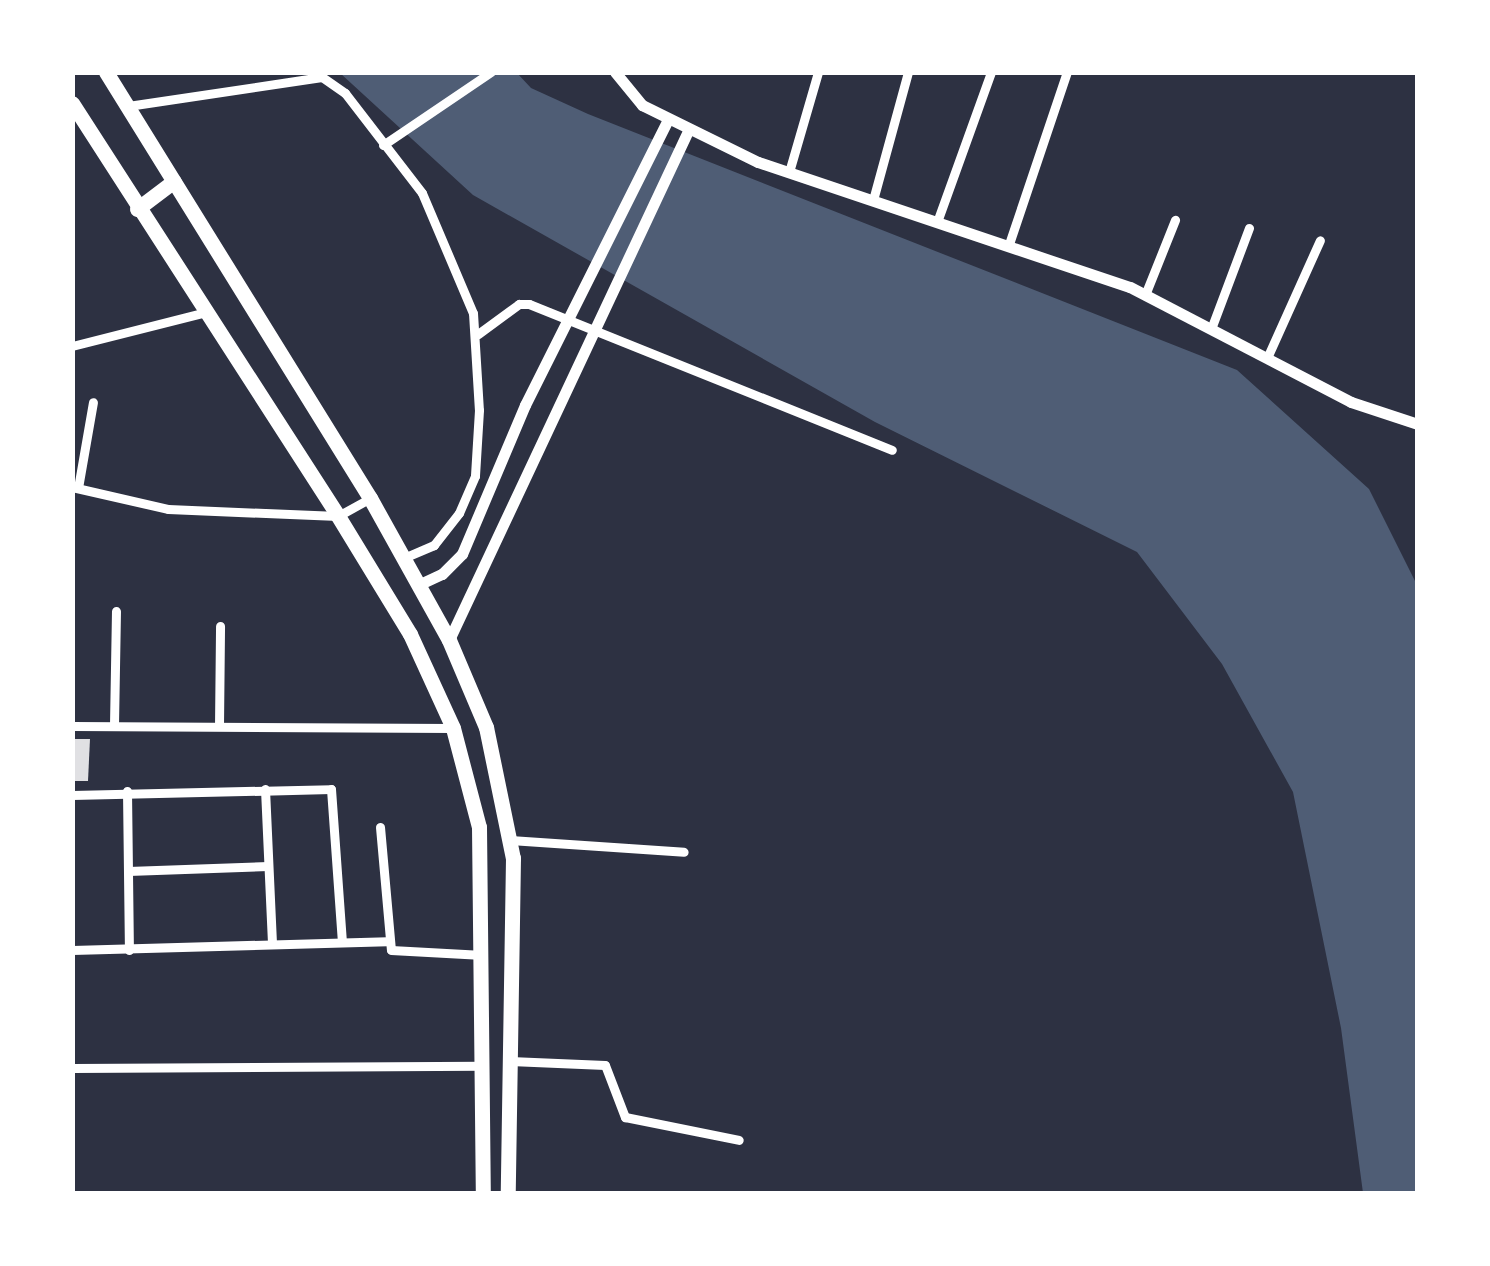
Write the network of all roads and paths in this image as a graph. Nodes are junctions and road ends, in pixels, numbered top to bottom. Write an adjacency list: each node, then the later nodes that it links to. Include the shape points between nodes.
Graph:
1 (106, 72): 9 (main road)
2 (491, 72): 12 (street)
3 (615, 72): 10 (street, via 642,106)
4 (818, 72): 13 (street)
5 (908, 72): 15 (street)
6 (990, 72): 18 (street)
7 (1067, 72): 21 (street)
8 (72, 103): 16 (main road)
9 (128, 106): 12 (street, via 308,75 345,94); 14 (main road)
10 (668, 120): 11 (street); 35 (street, via 525,405 462,554)
11 (688, 131): 13 (street); 38 (street)
12 (383, 145): 25 (street, via 437,220)
13 (788, 172): 15 (street)
14 (174, 180): 16 (main road); 32 (main road)
15 (873, 200): 18 (street)
16 (137, 209): 23 (main road)
17 (1175, 220): 22 (street)
18 (937, 222): 21 (street)
19 (1249, 228): 24 (street)
20 (1320, 240): 27 (street)
21 (1010, 244): 22 (street)
22 (1145, 295): 24 (street)
23 (206, 312): 26 (street); 33 (main road)
24 (1211, 329): 27 (street)
25 (478, 334): 30 (street, via 529,304); 34 (street, via 475,476 459,513 434,545)
26 (72, 346)
27 (1266, 358): 29 (street, via 1351,402)
28 (94, 402): 31 (street)
29 (1418, 424)
30 (892, 450)
31 (75, 488): 33 (street, via 168,509)
32 (370, 498): 33 (street); 34 (main road)
33 (338, 516): 42 (main road, via 410,634)
34 (403, 558): 35 (main road)
35 (418, 585): 38 (main road)
36 (116, 611): 39 (street)
37 (220, 626): 41 (street)
38 (448, 640): 47 (main road, via 486,727)
39 (114, 725): 40 (street); 41 (street)
40 (72, 726)
41 (218, 726): 42 (street)
42 (452, 728): 56 (main road, via 480,827)
43 (266, 789): 44 (street); 49 (street); 51 (street, via 326,786 336,795)
44 (128, 792): 45 (street); 50 (street)
45 (72, 796)
46 (380, 827): 52 (street)
47 (510, 840): 48 (street); 57 (main road)
48 (684, 852)
49 (268, 866): 50 (street); 53 (street)
50 (128, 870): 55 (street)
51 (342, 941): 52 (street); 53 (street)
52 (386, 941): 56 (street, via 396,954)
53 (272, 944): 55 (street)
54 (72, 950): 55 (street)
55 (129, 950)
56 (484, 955): 58 (main road)
57 (510, 1060): 60 (street, via 605,1065 625,1117); 62 (main road)
58 (482, 1066): 59 (street); 61 (main road)
59 (72, 1068)
60 (739, 1140)
61 (482, 1194)
62 (508, 1194)

